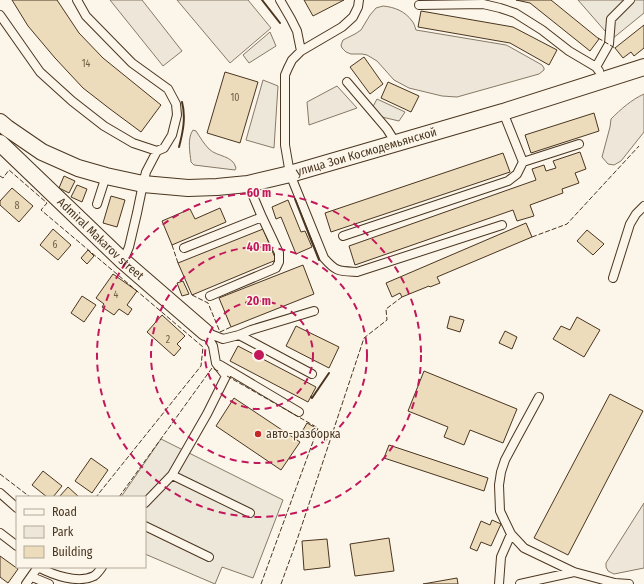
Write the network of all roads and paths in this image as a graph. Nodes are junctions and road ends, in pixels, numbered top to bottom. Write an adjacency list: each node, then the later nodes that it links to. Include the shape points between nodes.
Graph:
1 (77, 0): 16 (lane, via 86,16 132,63 168,90 176,104 177,115 172,135 164,148)
2 (280, 0): 7 (lane, via 292,18)
3 (359, 0): 7 (lane, via 353,17 342,27)
4 (630, 0): 9 (lane, via 611,19 609,44)
5 (419, 5): 9 (lane, via 483,4 515,13)
6 (0, 15): 16 (lane, via 40,72 67,96 104,126 133,143)
7 (301, 51): 18 (lane, via 292,60 285,75 285,145)
8 (644, 67): 9 (street, улица Зои Космодемьянской)
9 (601, 74): 11 (street, улица Зои Космодемьянской)
10 (347, 82): 14 (lane, via 387,129)
11 (502, 112): 14 (street, улица Зои Космодемьянской); 17 (lane)
12 (2, 128): 19 (street, улица Зои Космодемьянской, via 42,152 78,168)
13 (0, 143): 28 (street, Admiral Makarov street)
14 (394, 144): 18 (street, улица Зои Космодемьянской)
15 (579, 144): 17 (lane)
16 (157, 152): 20 (lane, via 146,172)
17 (523, 162): 26 (lane, via 517,174 508,180)
18 (290, 174): 21 (street, улица Зои Космодемьянской); 25 (lane, via 324,258 339,271 357,272)
19 (106, 176): 20 (street, улица Зои Космодемьянской); 22 (lane)
20 (143, 184): 21 (street, улица Зои Космодемьянской, via 188,188); 28 (lane, via 129,247)
21 (248, 184): 24 (lane)
22 (97, 204)
23 (644, 206): 29 (lane, via 630,224)
24 (262, 217): 27 (lane); 30 (lane, via 280,253 276,268)
25 (502, 225)
26 (343, 236)
27 (184, 248)
28 (123, 261): 32 (street, Admiral Makarov street)
29 (613, 278)
30 (210, 296)
31 (314, 311): 33 (lane)
32 (205, 332): 33 (lane, via 222,339); 34 (lane, via 213,346)
33 (239, 335): 35 (lane)
34 (216, 362): 37 (lane); 38 (lane, via 226,376)
35 (312, 374)
36 (539, 397): 45 (lane, via 501,472 500,511)
37 (299, 412)
38 (172, 475): 40 (lane); 42 (lane)
39 (0, 493): 41 (lane)
40 (146, 503)
41 (16, 507)
42 (250, 513)
43 (146, 526): 47 (lane)
44 (0, 533): 46 (lane)
45 (511, 534): 51 (lane, via 524,548); 55 (lane, via 501,557)
46 (16, 545)
47 (209, 557)
48 (37, 568): 52 (lane)
49 (41, 568): 50 (lane, via 81,581 94,576)
50 (101, 568)
51 (574, 572): 56 (lane); 57 (lane, via 615,583)
52 (32, 576): 53 (lane); 54 (lane)
53 (26, 584)
54 (49, 584)
55 (499, 584)
56 (520, 584)
57 (629, 584)

